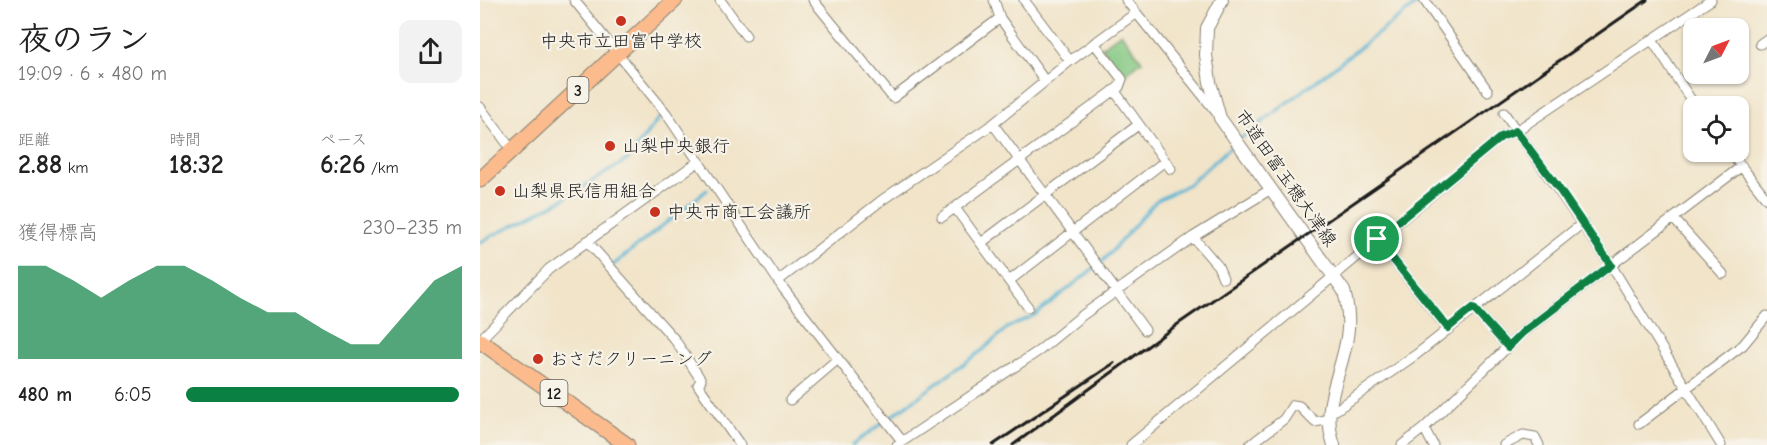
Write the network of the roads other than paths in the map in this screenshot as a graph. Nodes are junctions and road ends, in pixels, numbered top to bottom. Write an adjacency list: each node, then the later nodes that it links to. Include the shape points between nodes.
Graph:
1 (573, 0): 16 (street)
2 (675, 0): 16 (main road, 3)
3 (720, 0): 13 (street)
4 (813, 0): 12 (street, via 893,98)
5 (994, 0): 12 (street)
6 (1024, 0): 17 (street)
7 (1126, 0): 11 (street)
8 (1222, 0): 24 (street, 市道田富玉穂大津線, via 1208,28 1206,55)
9 (1711, 0): 14 (street)
10 (1425, 1): 20 (street)
11 (1136, 13): 15 (street); 24 (street)
12 (1000, 18): 18 (street)
13 (746, 36)
14 (1652, 40): 21 (street); 27 (street)
15 (1094, 43): 17 (street); 19 (street, via 1122,80)
16 (617, 53): 28 (main road, 3); 30 (street)
17 (1070, 61): 18 (street)
18 (1045, 81): 25 (street)
19 (1114, 90): 26 (street); 29 (street)
20 (1488, 91)
21 (1688, 96)
22 (480, 107): 28 (street)
23 (1504, 113): 27 (street)
24 (1220, 118): 36 (street, 市道田富玉穂大津線)
25 (993, 124): 29 (street); 52 (street, via 882,200)
26 (1138, 124): 31 (street); 37 (street)
27 (1516, 131): 42 (street); 45 (street, via 1501,137)
28 (512, 150): 35 (main road, 3)
29 (1019, 160): 37 (street); 39 (street)
30 (699, 161): 46 (street); 52 (street)
31 (1165, 161): 34 (street); 43 (street)
32 (1739, 162): 33 (street)
33 (1742, 166): 38 (street); 41 (street)
34 (1172, 169)
35 (480, 180)
36 (1271, 189): 44 (street); 50 (street, 市道田富玉穂大津線)
37 (1046, 195): 43 (street); 47 (street)
38 (1767, 199)
39 (955, 208): 40 (street); 47 (street)
40 (942, 216)
41 (1673, 218): 48 (street); 49 (street)
42 (1583, 224): 48 (street); 56 (street)
43 (1073, 232): 53 (street); 54 (street)
44 (1193, 237): 51 (street, via 1218,266); 54 (street)
45 (1377, 239): 50 (street); 58 (street)
46 (587, 241): 60 (street, via 549,269); 70 (street, via 683,351 701,380 698,385)
47 (981, 243): 53 (street)
48 (1611, 265): 61 (street); 63 (street)
49 (1723, 274)
50 (1333, 275): 65 (street, 市道田富玉穂大津線, via 1344,291 1349,324); 71 (street)
51 (1223, 278)
52 (778, 281): 62 (street)
53 (1008, 281): 55 (street)
54 (1117, 291): 59 (street); 68 (street, via 1040,351)
55 (1028, 307)
56 (1473, 308): 58 (street); 61 (street)
57 (1767, 316): 63 (street, via 1743,345)
58 (1448, 328): 65 (street)
59 (1145, 330)
60 (480, 341): 69 (main road, 12)
61 (1508, 347): 67 (street)
62 (837, 358): 64 (street); 68 (street, via 886,419)
63 (1686, 389): 66 (street); 78 (street)
64 (790, 400)
65 (1329, 415): 72 (street, via 1315,422 1293,405 1284,418); 73 (street, 市道田富玉穂大津線)
66 (1639, 424)
67 (1424, 428): 74 (street); 75 (street)
68 (899, 443)
69 (627, 445)
70 (740, 445)
71 (1131, 445)
72 (1250, 445)
73 (1334, 445)
74 (1402, 445)
75 (1433, 445)
76 (1504, 445): 77 (street, via 1523,435 1535,438)
77 (1539, 445)
78 (1721, 445)

